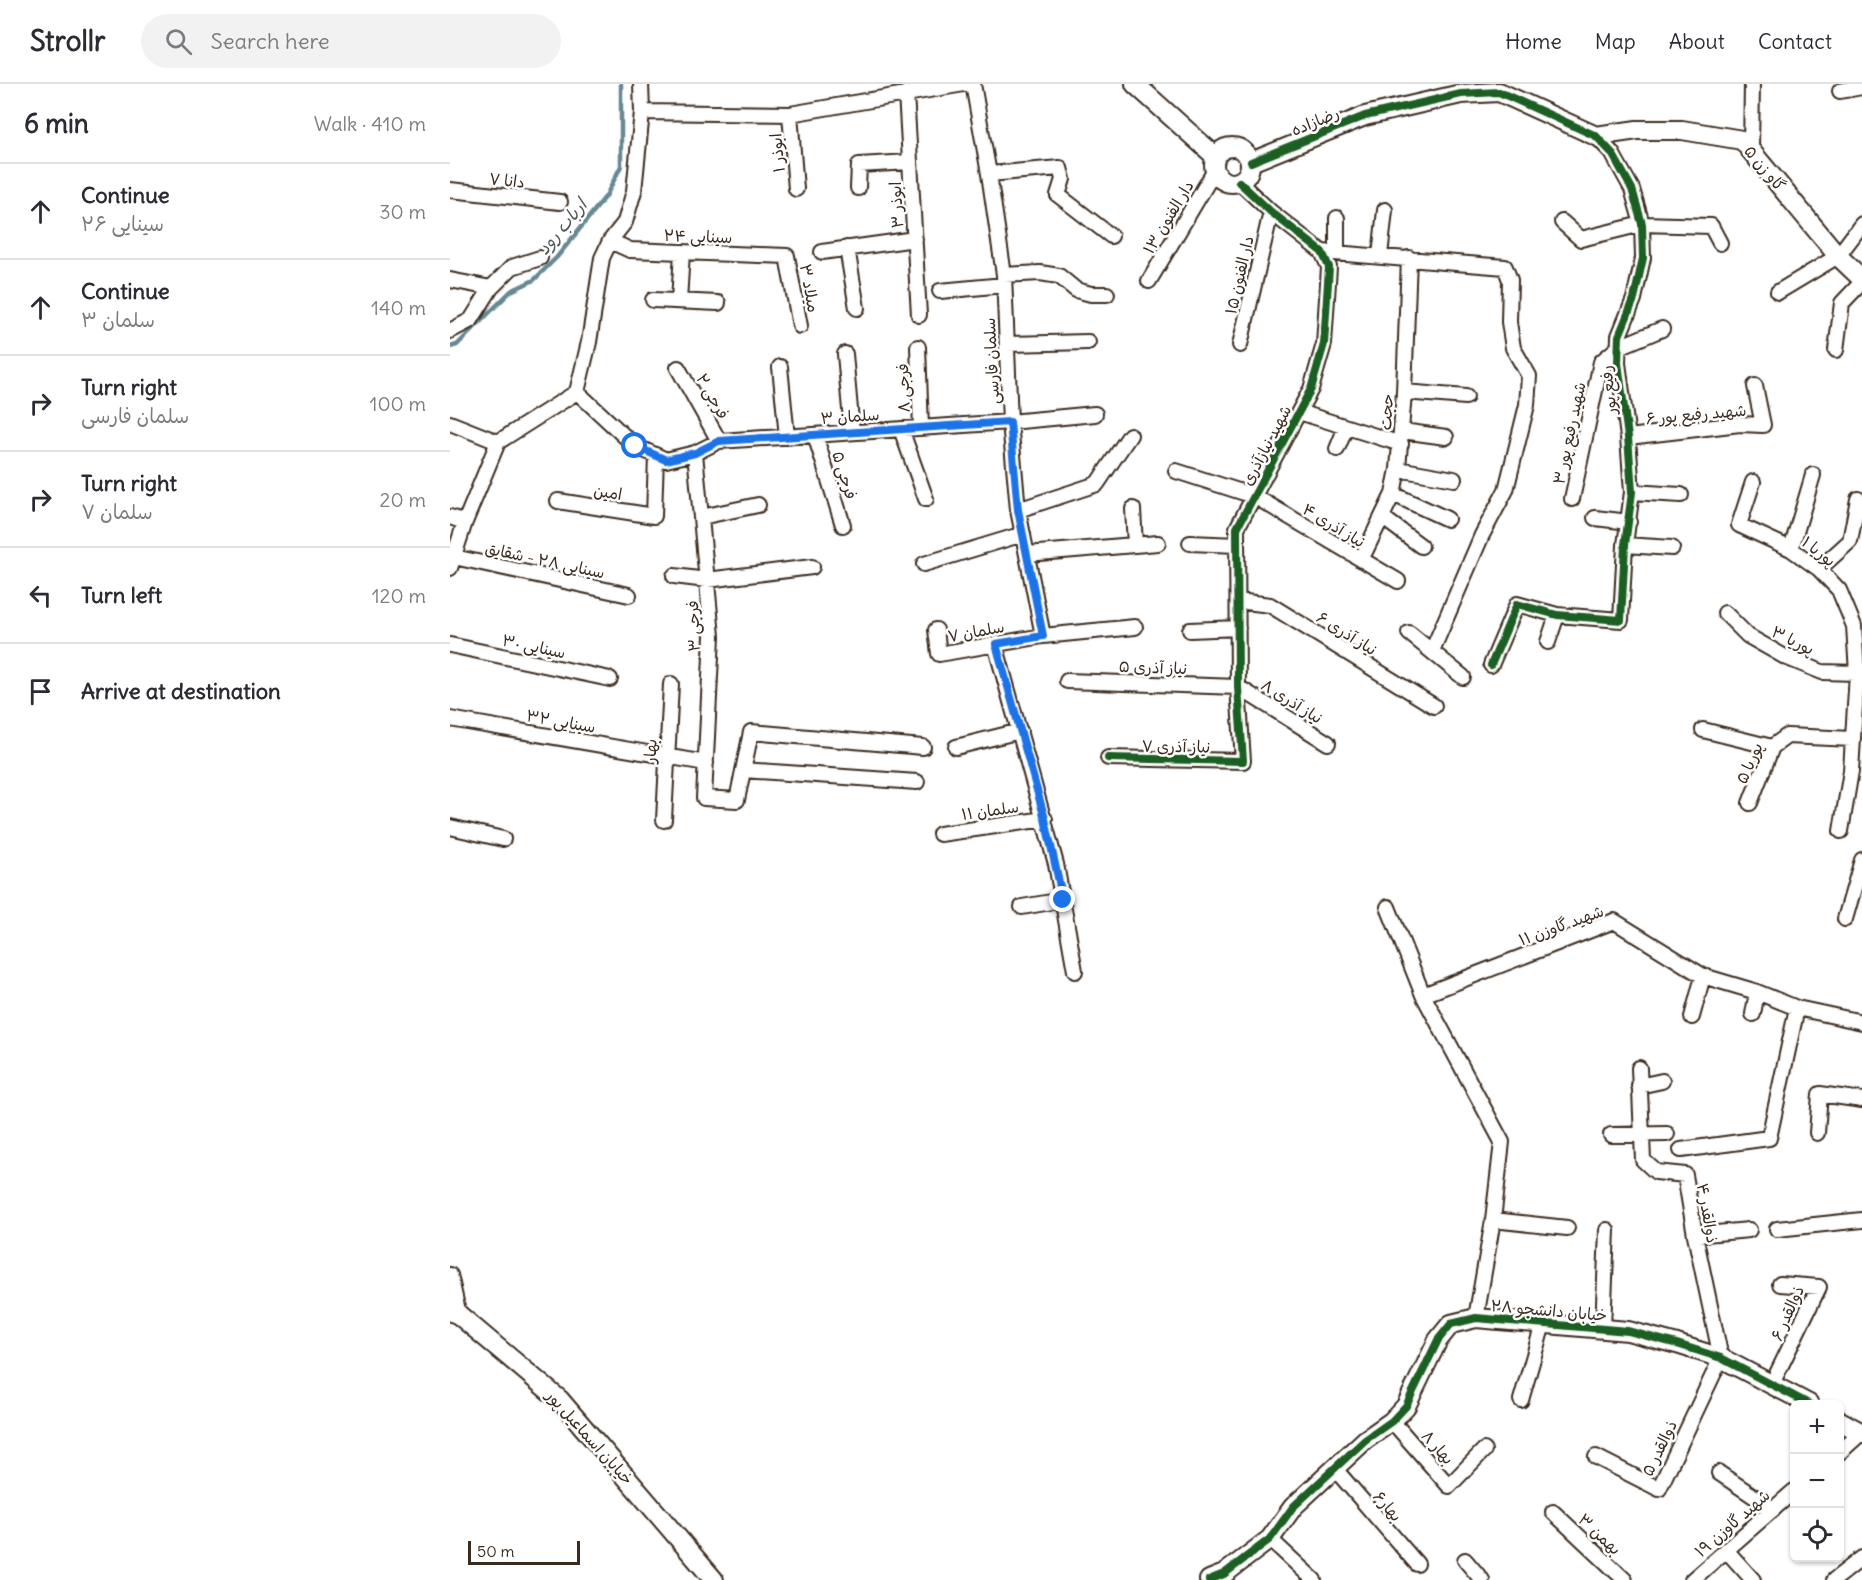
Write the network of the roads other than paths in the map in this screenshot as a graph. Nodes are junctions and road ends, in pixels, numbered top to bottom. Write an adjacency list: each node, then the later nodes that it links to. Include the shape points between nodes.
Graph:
1 (641, 84): 10 (street)
2 (964, 84): 9 (street)
3 (974, 84): 17 (street, سلمان فارسی)
4 (1135, 84): 16 (street)
5 (1752, 84): 13 (street)
6 (1862, 87): 8 (street)
7 (1462, 89): 12 (street, رضازاده, via 1499,92); 15 (street, رضازاده, via 1365,116)
8 (1840, 91)
9 (906, 93): 11 (street); 14 (street, ابوذر ۳)
10 (642, 112): 11 (street); 31 (street, via 634,191 625,222)
11 (790, 114): 20 (street, ابوذر ۱)
12 (1596, 136): 13 (street, گاو زن ۵, via 1637,130 1682,130 1742,140); 28 (street, رفیع پور, via 1612,153 1632,189)
13 (1752, 150): 40 (street, گاو زن ۵)
14 (910, 162): 19 (street, via 859,165); 30 (street, ابوذر ۳)
15 (1251, 162): 16 (street, via 1242,149 1227,147); 18 (street, via 1248,174)
16 (1215, 164): 18 (street, via 1224,182); 45 (street, دار الفنون ۱۳)
17 (989, 174): 29 (street, via 1059,168 1063,178 1058,195); 44 (street, سلمان فارسی)
18 (1239, 182): 24 (street)
19 (858, 188)
20 (796, 189)
21 (450, 190): 22 (street, دانا ۷)
22 (560, 202)
23 (1385, 210): 39 (street)
24 (1271, 212): 36 (street); 61 (street, دار الفنون ۱۵)
25 (1337, 218): 37 (street)
26 (1562, 222): 28 (street, via 1581,239)
27 (1862, 224): 40 (street)
28 (1642, 225): 32 (street, via 1711,226); 62 (street, رفیع پور, via 1643,258)
29 (1111, 236)
30 (915, 239): 33 (street); 55 (street, ابوذر ۳)
31 (610, 241): 34 (street, سینایی ۲۴, via 630,250); 69 (street, via 602,258)
32 (1720, 243)
33 (847, 248): 35 (street); 54 (street)
34 (682, 252): 38 (street, سینایی ۲۴); 52 (street)
35 (822, 252)
36 (1322, 252): 37 (street); 72 (street, شهید نیازآذری, via 1329,267 1324,344 1311,389)
37 (1337, 253): 39 (street)
38 (787, 256): 56 (street, میلاد ۳)
39 (1380, 256): 42 (street)
40 (1838, 256): 46 (street, گاو زن ۵); 49 (street)
41 (540, 258): 47 (street, via 512,267)
42 (1408, 258): 70 (street, حجت); 146 (street, via 1505,267 1510,280 1509,322 1514,348 1529,376 1527,405 1506,490 1482,535)
43 (450, 280): 47 (street)
44 (1004, 280): 48 (street); 50 (street, via 1040,273 1059,276 1076,290); 60 (street, سلمان فارسی)
45 (1149, 281)
46 (1862, 281): 64 (street, via 1842,303)
47 (491, 288): 58 (street, via 471,320)
48 (940, 291)
49 (1778, 291)
50 (1107, 294)
51 (653, 300): 52 (street)
52 (680, 301): 53 (street)
53 (718, 303)
54 (856, 308)
55 (919, 315)
56 (800, 326)
57 (1662, 329): 62 (street)
58 (450, 331)
59 (1088, 342): 60 (street)
60 (1007, 344): 74 (street, سلمان فارسی)
61 (1240, 345)
62 (1619, 347): 85 (street, رفیع پور); 101 (street, شهید رفیع پور ۳, via 1601,362)
63 (918, 348): 77 (street, فرجی ۸)
64 (1836, 350)
65 (845, 354): 79 (street)
66 (780, 367): 82 (street)
67 (678, 368): 86 (street, فرجی ۲)
68 (1755, 386): 85 (street, شهید رفیع پور ۶, via 1763,425 1740,424)
69 (577, 392): 87 (street); 90 (street, via 635,446)
70 (1404, 392): 71 (street); 83 (street, حجت)
71 (1466, 397)
72 (1299, 412): 76 (street); 99 (street, شهید نیازآذری)
73 (1095, 414): 74 (street, سلمان ۳)
74 (1010, 422): 77 (street, سلمان ۳); 106 (street, سلمان فارسی)
75 (450, 423): 87 (street)
76 (1346, 427): 83 (street); 88 (street)
77 (921, 428): 78 (street, سلمان ۳)
78 (901, 429): 79 (street, سلمان ۳); 100 (street)
79 (852, 432): 80 (street, سلمان ۳)
80 (815, 435): 82 (street, سلمان ۳); 114 (street, فرجی ۵)
81 (1130, 435): 106 (street, via 1097,484)
82 (787, 437): 86 (street, سلمان ۳)
83 (1401, 437): 84 (street); 91 (street, حجت)
84 (1446, 437)
85 (1628, 437): 96 (street, رفیع پور)
86 (719, 441): 89 (street, سلمان ۳)
87 (498, 442): 112 (street)
88 (1337, 449)
89 (695, 453): 90 (street, سلمان ۳, via 666,460); 108 (street, فرجی ۳)
90 (656, 456): 103 (street, امین, via 654,516)
91 (1398, 469): 94 (street); 97 (street, حجت)
92 (1176, 471): 99 (street, نیاز آذری ۴)
93 (1813, 475): 123 (street)
94 (1454, 479)
95 (1753, 482): 123 (street, پوریا ۱, via 1738,525)
96 (1632, 492): 98 (street); 113 (street, رفیع پور)
97 (1393, 494): 109 (street, حجت); 111 (street)
98 (1681, 495)
99 (1254, 496): 120 (street, شهید نیازآذری, via 1237,528); 125 (street, نیاز آذری ۴)
100 (926, 499)
101 (1572, 499)
102 (1858, 499): 129 (street, via 1850,541)
103 (558, 501)
104 (759, 505): 108 (street)
105 (1133, 509): 118 (street)
106 (1018, 510): 115 (street, سلمان فارسی)
107 (450, 517): 112 (street)
108 (701, 517): 131 (street, فرجی ۳)
109 (1382, 517): 121 (street); 125 (street, حجت)
110 (1595, 518): 113 (street)
111 (1447, 519)
112 (465, 522): 126 (street)
113 (1629, 522): 119 (street, رفیع پور)
114 (843, 525)
115 (1023, 534): 124 (street, سلمان فارسی); 127 (street)
116 (1158, 543): 118 (street)
117 (1190, 543): 120 (street)
118 (1135, 544): 124 (street)
119 (1625, 544): 122 (street); 136 (street, رفیع پور, via 1622,620)
120 (1237, 545): 134 (street, شهید نیازآذری)
121 (1421, 546)
122 (1672, 548)
123 (1791, 549): 129 (street, پوریا ۱)
124 (1027, 554): 142 (street, سلمان فارسی)
125 (1361, 560): 132 (street, نیاز آذری ۴)
126 (452, 562): 133 (street, سینایی ۲۸ - شقایق)
127 (924, 564)
128 (812, 567): 131 (street)
129 (1819, 569): 148 (street, پوریا ۱, via 1839,590 1854,626)
130 (674, 576): 131 (street)
131 (707, 580): 166 (street, فرجی ۳, via 712,636)
132 (1398, 581)
133 (629, 595)
134 (1238, 601): 138 (street, شهید نیازآذری); 154 (street, نیاز آذری ۶, via 1270,605)
135 (1725, 613): 148 (street, پوریا ۳, via 1748,636 1785,657 1822,672)
136 (1557, 615): 143 (street); 147 (street, via 1516,604)
137 (1135, 627): 142 (street, سلمان ۷)
138 (1238, 628): 140 (street); 153 (street, شهید نیازآذری)
139 (936, 630): 144 (street, سلمان ۷, via 939,654)
140 (1190, 630)
141 (1409, 633): 146 (street)
142 (1043, 636): 144 (street, سلمان ۷)
143 (1548, 642)
144 (996, 644): 157 (street)
145 (450, 645): 150 (street, سینایی ۳۰)
146 (1432, 651): 149 (street)
147 (1491, 665)
148 (1859, 672): 158 (street, پوریا ۱)
149 (1463, 677)
150 (610, 679)
151 (1067, 681): 153 (street, نیاز آذری ۵)
152 (671, 684): 163 (street, بهار)
153 (1238, 687): 159 (street, نیاز آذری ۸); 165 (street, شهید نیازآذری)
154 (1434, 706)
155 (450, 719): 163 (street, سینایی ۳۲)
156 (1703, 729): 162 (street)
157 (1020, 731): 161 (street); 170 (street)
158 (1852, 739): 162 (street, پوریا ۵, via 1787,736); 173 (street, پوریا ۱)
159 (1328, 743)
160 (922, 747): 167 (street, via 751,732)
161 (956, 747)
162 (1772, 747): 169 (street, پوریا ۵)
163 (666, 756): 166 (street, سینایی ۳۲); 171 (street, بهار)
164 (1108, 758): 165 (street, نیاز آذری ۷)
165 (1243, 761)
166 (706, 763): 167 (street, فرجی ۳, via 704,798 737,800)
167 (743, 770): 168 (street)
168 (917, 782)
169 (1750, 803)
170 (1045, 819): 174 (street, سلمان ۱۱); 177 (street)
171 (664, 820)
172 (450, 827): 175 (street)
173 (1841, 831)
174 (940, 834)
175 (503, 839)
176 (1862, 860): 180 (street)
177 (1063, 900): 178 (street); 181 (street)
178 (1022, 907)
179 (1388, 907): 184 (street)
180 (1845, 919)
181 (1075, 971)
182 (1703, 976): 183 (street, شهید گاوزن ۱۱); 184 (street, شهید گاوزن ۱۱, via 1614,921); 187 (street)
183 (1757, 992): 185 (street, شهید گاوزن ۱۱); 186 (street)
184 (1423, 995): 198 (street, via 1502,1142)
185 (1797, 1008): 188 (street, شهید گاوزن ۱۱); 197 (street, via 1768,1138)
186 (1753, 1014)
187 (1692, 1017)
188 (1862, 1022)
189 (1639, 1068): 191 (street, ذوالقدر ۴)
190 (1662, 1081): 191 (street)
191 (1640, 1086): 196 (street, ذوالقدر ۴)
192 (1862, 1100): 193 (street, via 1820,1094)
193 (1817, 1133)
194 (1667, 1134): 196 (street)
195 (1611, 1135): 196 (street)
196 (1641, 1135): 204 (street, ذوالقدر ۴, via 1642,1161 1656,1172 1685,1175)
197 (1681, 1150)
198 (1493, 1220): 200 (street); 208 (street)
199 (1862, 1220): 201 (street)
200 (1567, 1228)
201 (1777, 1229)
202 (1607, 1230): 210 (street)
203 (1749, 1230): 204 (street)
204 (1695, 1235): 211 (street, ذوالقدر ۴)
205 (450, 1275): 207 (street)
206 (1780, 1284): 212 (street, ذوالقدر ۶, via 1819,1287)
207 (454, 1313): 231 (street, خیابان اسماعیل پور, via 560,1400)
208 (1476, 1318): 209 (street, خیابان دانشجو ۲۸); 215 (street, خیابان دانشجو ۲۸, via 1452,1324 1438,1340 1406,1406)
209 (1543, 1324): 210 (street, خیابان دانشجو ۲۸); 213 (street)
210 (1603, 1328): 211 (street, خیابان دانشجو ۲۸, via 1628,1331)
211 (1721, 1358): 212 (street, خیابان دانشجو ۲۸); 220 (street, ذوالقدر ۵, via 1659,1489)
212 (1772, 1384): 214 (street, خیابان دانشجو ۲۸)
213 (1521, 1400)
214 (1802, 1400)
215 (1392, 1421): 219 (street, بهار ۸, via 1449,1486); 221 (street, خیابان دانشجو ۲۸)
216 (1844, 1423): 217 (street)
217 (1862, 1432): 218 (street)
218 (1844, 1448)
219 (1484, 1450)
220 (1596, 1457)
221 (1335, 1469): 226 (street, خیابان دانشجو ۲۸, via 1293,1507); 230 (street, بهار۶)
222 (1719, 1473): 224 (street)
223 (1790, 1494): 224 (street, شهید گاوزن ۱۹)
224 (1773, 1509): 227 (street, شهید گاوزن ۱۹)
225 (1553, 1512): 235 (street, بهمن ۳)
226 (1270, 1539): 232 (street, خیابان دانشجو ۲۸, via 1224,1574); 233 (street)
227 (1726, 1550): 236 (street, شهید گاوزن ۱۹); 237 (street)
228 (1466, 1560): 234 (street)
229 (1861, 1560): 238 (street)
230 (1417, 1564)
231 (714, 1580)
232 (1209, 1580)
233 (1314, 1580)
234 (1482, 1580)
235 (1625, 1580)
236 (1692, 1580)
237 (1753, 1580)
238 (1834, 1580)

